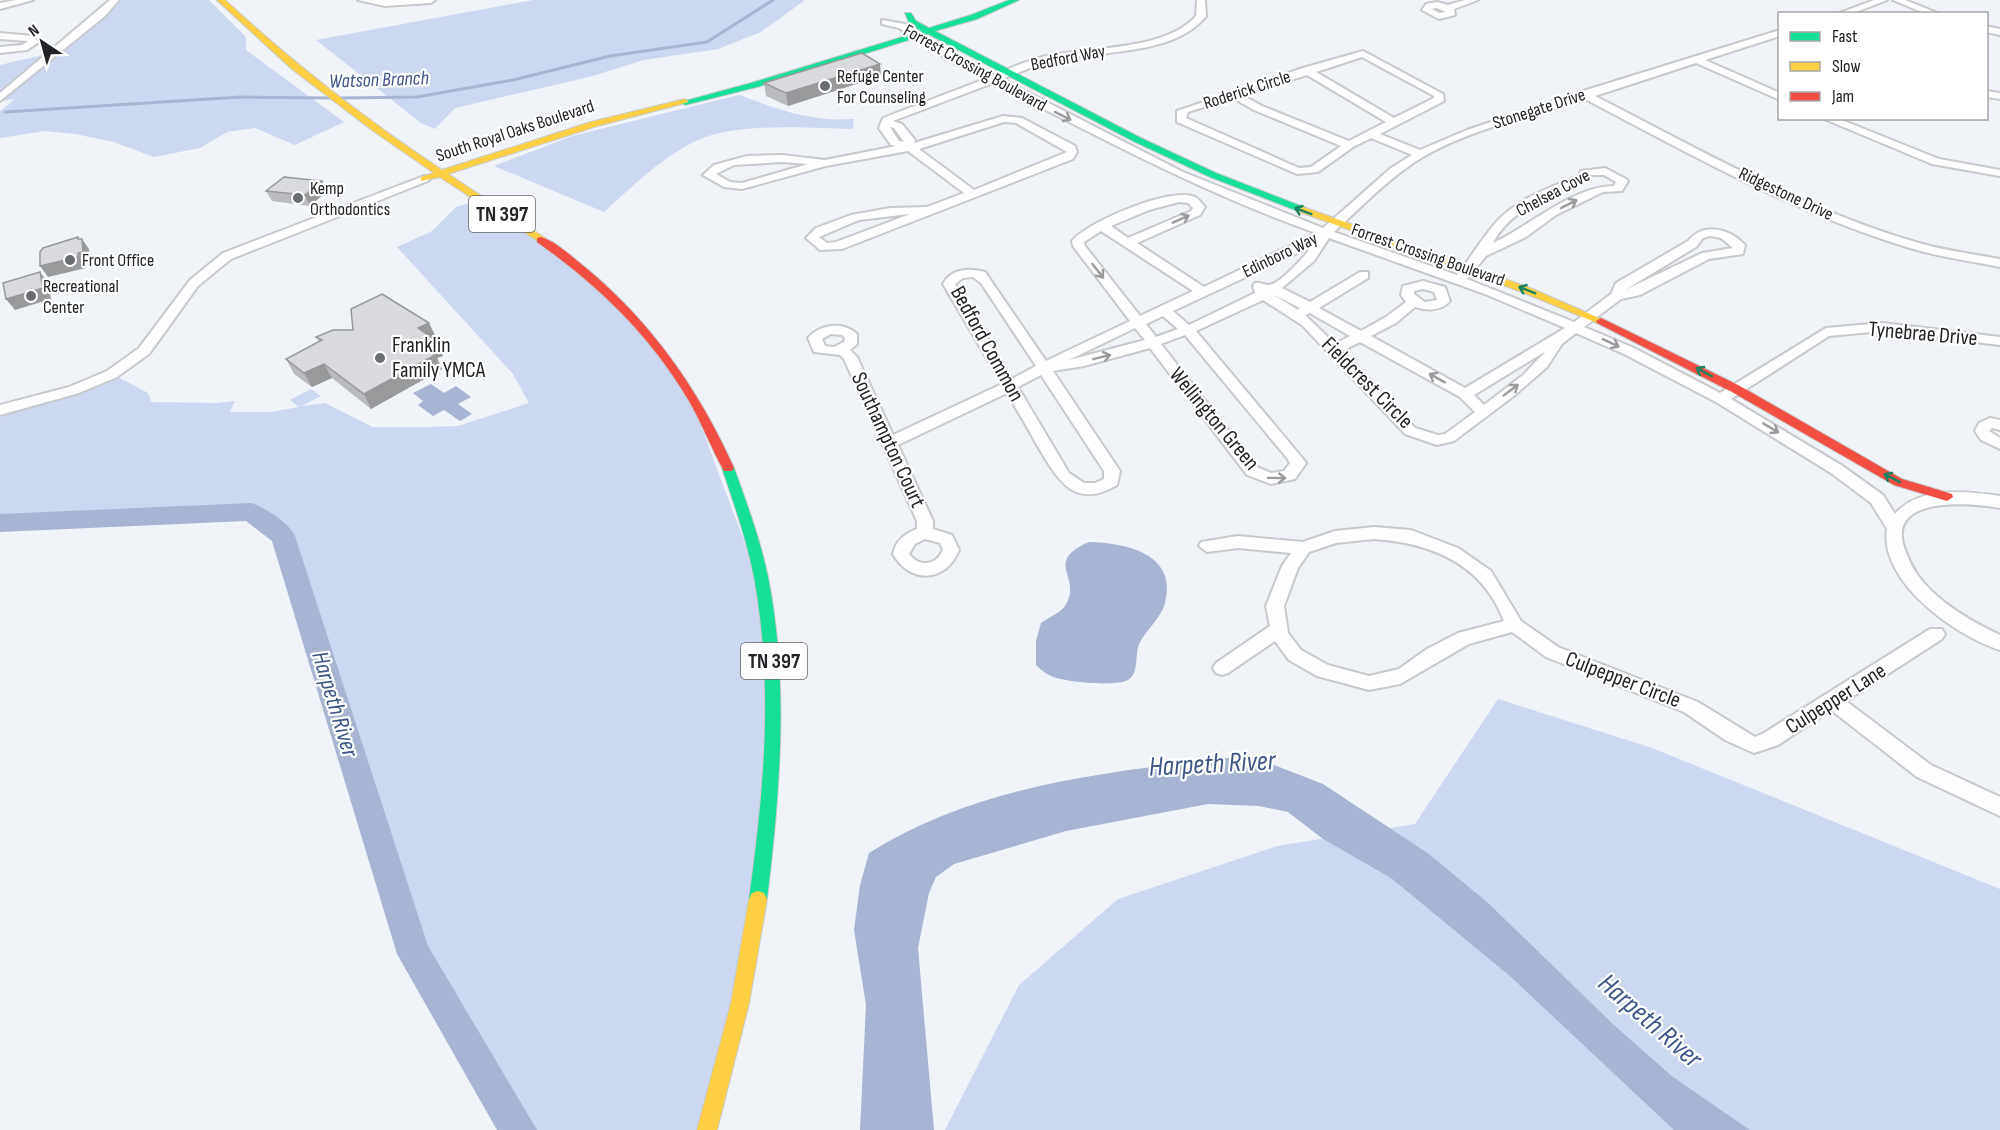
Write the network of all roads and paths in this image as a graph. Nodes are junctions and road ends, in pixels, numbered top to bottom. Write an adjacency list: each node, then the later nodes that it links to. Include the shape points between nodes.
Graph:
1 (29, 0): 12 (street)
2 (116, 0): 29 (street)
3 (221, 0): 37 (main road, TN 397, via 309,79)
4 (362, 0): 5 (street)
5 (431, 0)
6 (990, 0): 18 (main road, South Royal Oaks Boulevard)
7 (1015, 0): 18 (main road, South Royal Oaks Boulevard, via 974,17)
8 (1201, 0): 24 (street, Bedford Way, via 1201,16 1193,25 1165,40 1043,60)
9 (1474, 0): 13 (street)
10 (1883, 0): 14 (street)
11 (1897, 0): 15 (street)
12 (0, 6): 16 (street)
13 (1448, 8)
14 (1847, 12)
15 (1930, 12)
16 (0, 16)
17 (885, 22): 18 (street, Forrest Crossing Boulevard)
18 (915, 27): 24 (main road, Forrest Crossing Boulevard); 25 (street, Forrest Crossing Boulevard); 37 (main road, South Royal Oaks Boulevard, via 701,89 547,125 462,157)
19 (1778, 33): 22 (street, Stonegate Drive)
20 (0, 36): 21 (street, via 34,42 24,48)
21 (0, 50)
22 (1695, 59): 27 (street, Stonegate Drive); 28 (street)
23 (1306, 70): 26 (street, Roderick Circle); 31 (street); 31 (street, Roderick Circle, via 1363,54 1439,97 1436,103)
24 (1006, 72): 25 (street, Bedford Way); 46 (main road, Forrest Crossing Boulevard, one-way to 24, via 1179,160)
25 (993, 78): 34 (street, Bedford Way, via 887,120 884,128 895,143); 48 (street, Forrest Crossing Boulevard, one-way to 48, via 1179,174)
26 (1233, 94): 33 (street); 33 (street, Roderick Circle, via 1184,110 1181,120 1297,171 1314,170)
27 (1584, 94): 35 (street, Stonegate Drive, via 1471,132); 53 (street, Ridgestone Drive, via 1813,209 1910,244)
28 (1778, 97)
29 (0, 98)
30 (1832, 120): 38 (street, via 1936,162)
31 (1392, 121): 32 (street, Roderick Circle)
32 (1371, 134): 33 (street, Roderick Circle); 35 (street)
33 (1349, 145)
34 (908, 146): 36 (street); 42 (street); 42 (street, via 927,144 1008,118 1071,148 1069,157)
35 (1420, 154): 46 (street, Stonegate Drive, via 1379,182)
36 (825, 163): 36 (street, via 754,158 709,175 728,185 742,186)
37 (440, 172): 39 (main road, South Royal Oaks Boulevard); 99 (main road, TN 397, via 561,253 638,320 704,412 723,448 752,533 775,669 768,818 740,1004)
38 (2000, 173)
39 (424, 179): 79 (street, via 227,256 194,283 144,351 112,374 74,390)
40 (1576, 181): 41 (street); 41 (street, Chelsea Cove, via 1595,171 1622,181 1618,189); 43 (street, Chelsea Cove)
41 (1597, 191): 45 (street, Chelsea Cove, one-way to 41)
42 (972, 194): 44 (street)
43 (1521, 209): 45 (street); 51 (street, Chelsea Cove, via 1499,225)
44 (928, 211): 44 (street, via 884,210 858,215 817,231 812,238 818,245 831,247)
45 (1544, 219): 51 (street, Chelsea Cove)
46 (1335, 222): 48 (street, Stonegate Drive); 54 (main road, Forrest Crossing Boulevard)
47 (1102, 226): 49 (street); 49 (street, Wellington Green, one-way to 47, via 1196,213 1197,202 1177,196); 65 (street, Wellington Green, one-way to 65, via 1084,235 1079,246)
48 (1325, 233): 55 (street, Edinboro Way); 57 (street, Forrest Crossing Boulevard); 58 (street, Edinboro Way, via 1322,244 1299,268)
49 (1128, 243): 59 (street)
50 (1692, 244): 52 (street); 52 (street, via 1699,235 1710,232 1731,238 1740,248 1736,253); 60 (street, via 1620,286)
51 (1482, 253): 54 (street, Chelsea Cove)
52 (1712, 255): 60 (street)
53 (2000, 263)
54 (1468, 268): 57 (street, Chelsea Cove); 64 (main road, Forrest Crossing Boulevard, one-way to 54)
55 (1240, 275): 58 (street, Fieldcrest Circle); 59 (street, Edinboro Way)
56 (1364, 275): 63 (street)
57 (1459, 280): 66 (street, Forrest Crossing Boulevard)
58 (1265, 290): 63 (street, Fieldcrest Circle); 67 (street, Edinboro Way)
59 (1203, 292): 62 (street, Edinboro Way)
60 (1617, 297): 64 (street, Fieldcrest Circle)
61 (1414, 302): 68 (street)
62 (1164, 310): 65 (street, Edinboro Way); 67 (street, Wellington Green)
63 (1304, 312): 68 (street, Fieldcrest Circle); 73 (street, Fieldcrest Circle)
64 (1590, 317): 66 (street, Fieldcrest Circle); 76 (main road, Forrest Crossing Boulevard, one-way to 64)
65 (1138, 321): 71 (street, Wellington Green); 74 (street, Edinboro Way)
66 (1576, 327): 70 (street, Fieldcrest Circle); 78 (street, Forrest Crossing Boulevard, one-way to 78)
67 (1189, 331): 71 (street, Edinboro Way); 71 (street, Wellington Green, one-way to 67, via 1252,471 1262,477 1287,478 1298,464 1292,454)
68 (1362, 336): 73 (street); 77 (street, Fieldcrest Circle, one-way to 68)
69 (2000, 341): 76 (street, Tynebrae Drive, via 1882,327 1826,332)
70 (1556, 342): 77 (street, Fieldcrest Circle); 80 (street, Fieldcrest Circle, one-way to 70, via 1538,370 1556,350)
71 (1153, 344): 74 (street, Edinboro Way, one-way to 71)
72 (842, 350): 82 (street, Southampton Court, via 850,357)
73 (1334, 350): 80 (street, Fieldcrest Circle, via 1410,431 1422,436 1449,438)
74 (1045, 369): 75 (street, Edinboro Way); 75 (street, Bedford Common, via 981,275 961,274 951,279 948,284); 75 (street, Bedford Common, via 1112,471 1112,481 1101,489 1080,488 1064,477)
75 (1009, 387): 82 (street, Edinboro Way)
76 (1736, 389): 78 (street, Tynebrae Drive); 84 (main road, Forrest Crossing Boulevard, one-way to 76, via 1898,482)
77 (1465, 394): 80 (street, Fieldcrest Circle)
78 (1721, 399): 86 (street, Forrest Crossing Boulevard, one-way to 86, via 1857,484 1877,499)
79 (0, 410)
80 (1483, 412)
81 (2000, 425): 83 (street, via 1990,423 1982,431)
82 (889, 443): 87 (street, Southampton Court, via 925,521)
83 (2000, 444)
84 (1947, 496): 85 (street); 86 (street, via 1922,502 1904,512)
85 (2000, 502)
86 (1895, 528): 90 (street, via 1894,544 1901,562)
87 (925, 533)
88 (1207, 546): 89 (street, via 1238,542)
89 (1303, 548): 91 (street, via 1335,537 1374,533 1411,536 1452,552 1485,575); 92 (street, via 1280,589 1275,606)
90 (1933, 601): 93 (street, via 1940,620); 94 (street)
91 (1514, 626): 92 (street, via 1464,638 1406,674 1369,683 1323,671 1295,655); 97 (street, Culpepper Circle, via 1564,658 1691,707)
92 (1279, 629): 95 (street)
93 (1936, 634): 94 (street, via 1956,631); 96 (street, Culpepper Lane)
94 (1993, 640)
95 (1222, 668)
96 (1833, 701): 97 (street, Culpepper Lane, via 1772,740 1754,745); 98 (street, via 1924,771)
97 (1732, 734)
98 (2000, 807)
99 (707, 1130)

